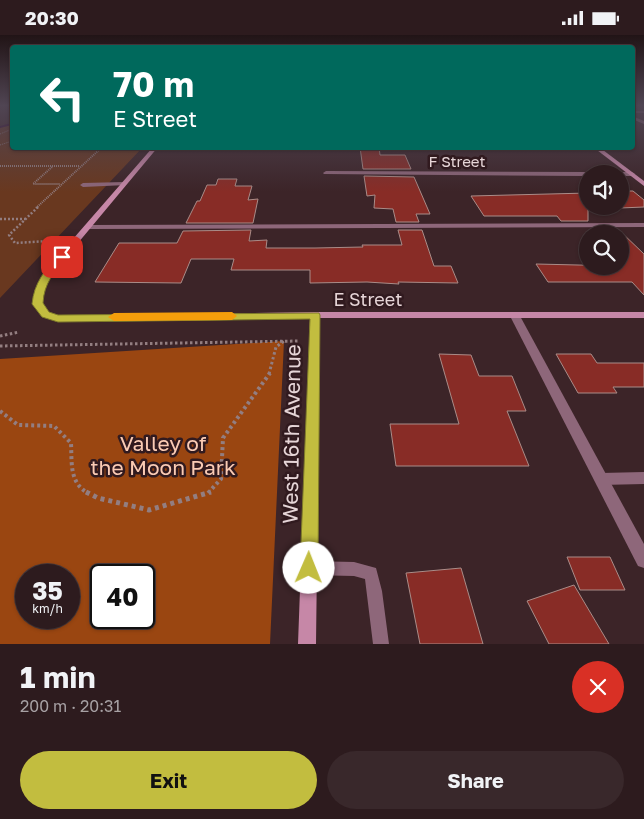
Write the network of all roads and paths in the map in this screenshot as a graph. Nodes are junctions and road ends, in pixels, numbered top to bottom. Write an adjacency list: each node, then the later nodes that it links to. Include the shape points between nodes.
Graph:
1 (99, 150): 6 (path)
2 (153, 150): 12 (main road)
3 (599, 150): 10 (main road)
4 (0, 166): 5 (path)
5 (53, 166): 6 (path); 11 (path, via 33,184)
6 (80, 166): 11 (path)
7 (326, 173): 8 (street, F Street)
8 (579, 174)
9 (629, 174): 10 (street)
10 (632, 174): 13 (main road)
11 (62, 184): 16 (path)
12 (124, 184): 14 (lane); 18 (main road)
13 (644, 184)
14 (84, 185)
15 (0, 219): 16 (path)
16 (26, 219): 19 (path, via 9,235 15,243 49,241)
17 (644, 225): 18 (lane)
18 (87, 227): 20 (main road, E Street, via 39,289 37,304 46,314 58,319)
19 (60, 244)
20 (315, 315): 22 (main road, E Street); 26 (main road, West 16th Avenue)
21 (644, 315): 22 (main road, E Street)
22 (515, 316): 30 (street)
23 (19, 331): 24 (path)
24 (0, 336)
25 (284, 341): 26 (path); 27 (path); 28 (path, via 276,347 269,376 223,438 221,479 211,492 149,510 98,498 83,490 73,478 71,443 54,426 18,425)
26 (315, 341): 32 (main road, West 16th Avenue)
27 (0, 346)
28 (0, 411)
29 (644, 478): 30 (lane)
30 (601, 479): 31 (street)
31 (644, 560)
32 (309, 568): 33 (main road, West 16th Avenue); 34 (lane, via 354,569 371,573)
33 (307, 644)
34 (381, 644)

